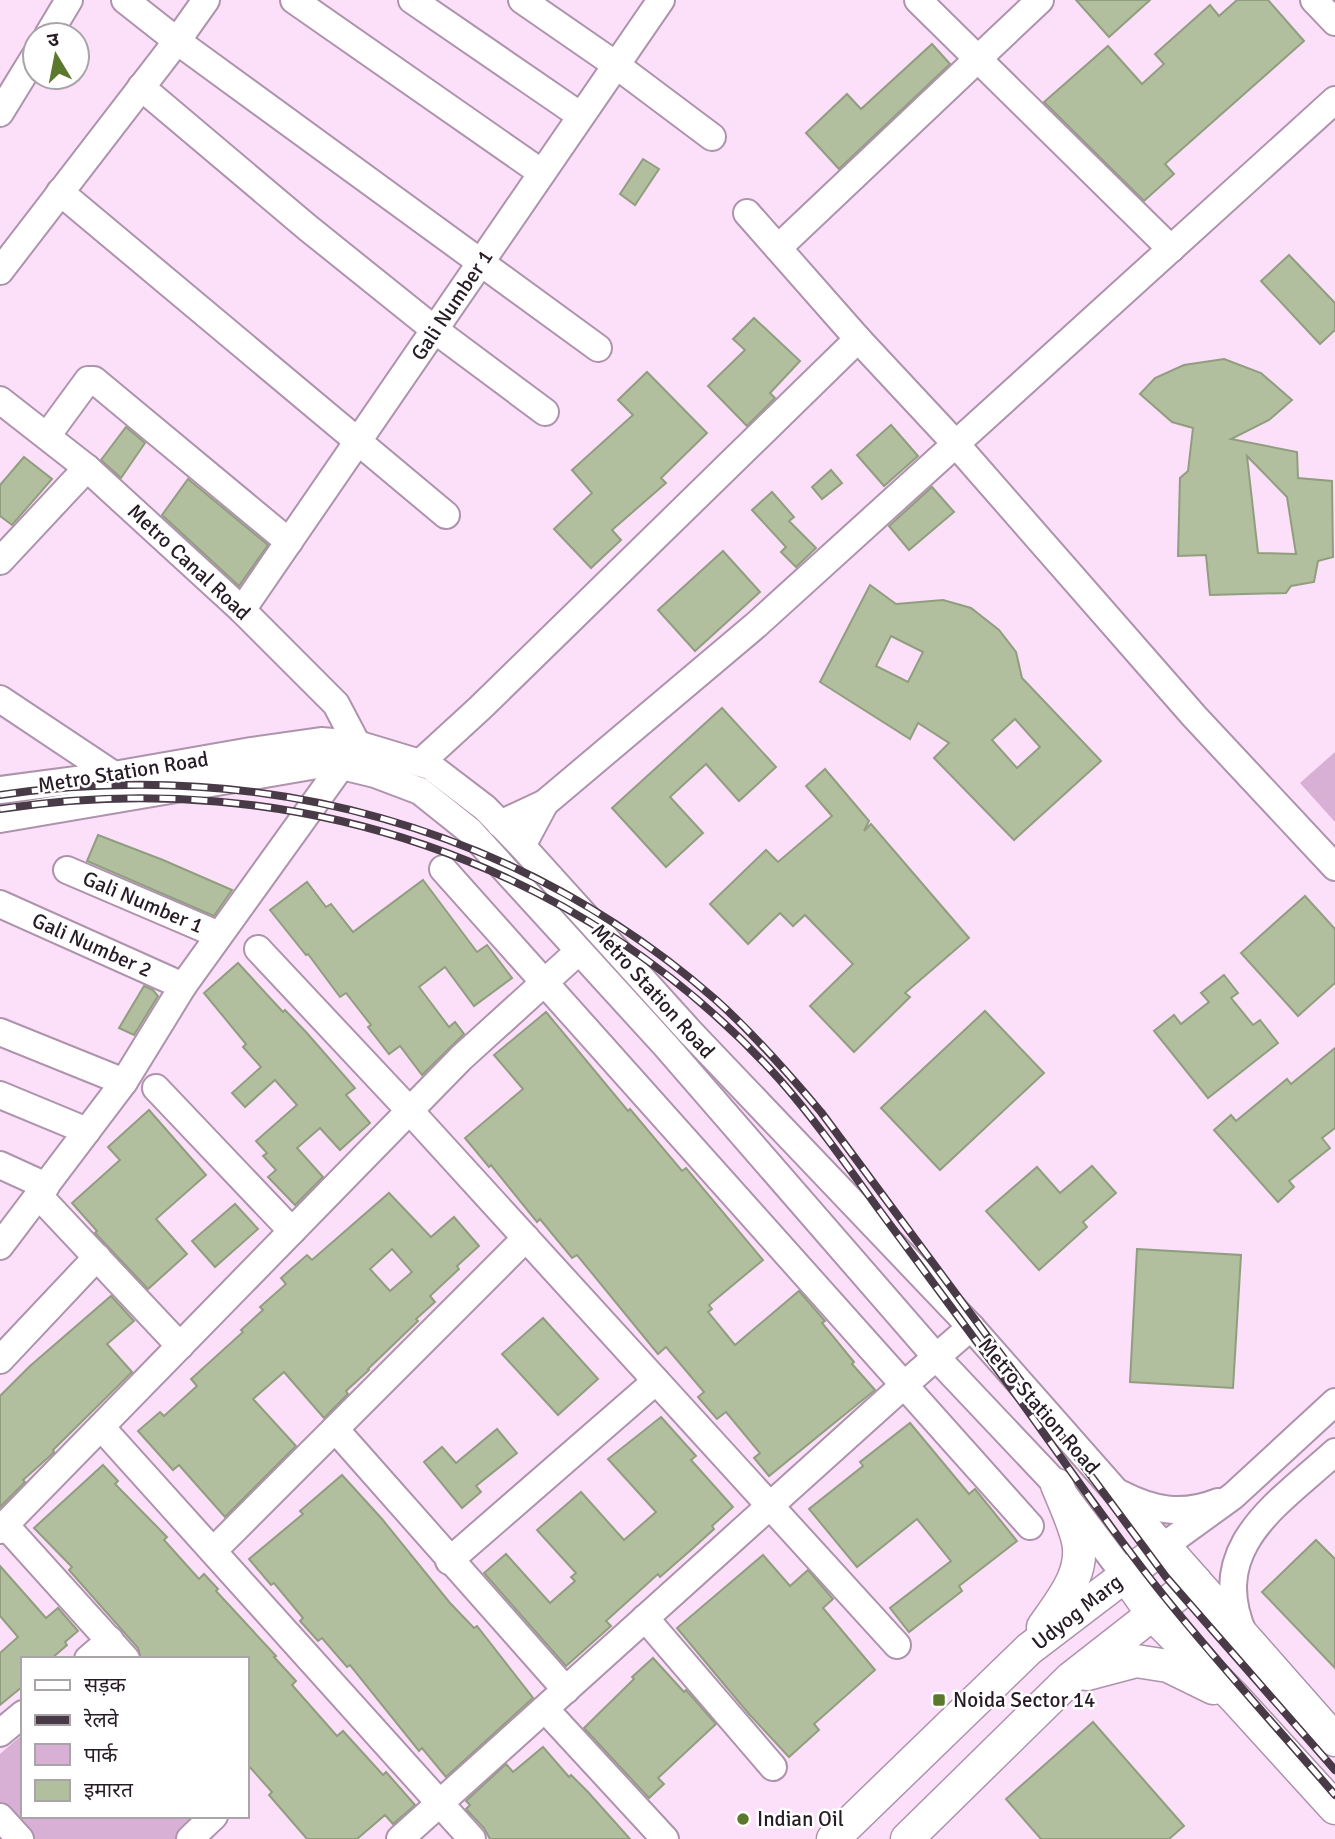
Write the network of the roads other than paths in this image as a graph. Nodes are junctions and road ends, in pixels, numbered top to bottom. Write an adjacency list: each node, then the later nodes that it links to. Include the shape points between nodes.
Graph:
1 (69, 0): 11 (street)
2 (125, 0): 13 (street)
3 (206, 0): 13 (street)
4 (294, 0): 22 (street)
5 (412, 0): 20 (street)
6 (522, 0): 15 (street)
7 (661, 0): 15 (street, Gali Number 1)
8 (918, 0): 14 (street)
9 (1040, 0): 14 (street)
10 (1314, 0): 12 (street)
11 (56, 21)
12 (1335, 22)
13 (177, 41): 17 (street); 27 (street)
14 (978, 59): 25 (street); 26 (street)
15 (616, 65): 20 (street, Gali Number 1); 21 (street)
16 (21, 79): 19 (street)
17 (141, 87): 23 (street); 29 (street)
18 (1335, 100): 26 (street)
19 (0, 113)
20 (581, 116): 22 (street, Gali Number 1)
21 (712, 137)
22 (542, 173): 27 (street, Gali Number 1)
23 (60, 192): 28 (street); 35 (street)
24 (747, 213): 25 (street)
25 (778, 248): 30 (street)
26 (1171, 248): 36 (street)
27 (481, 262): 29 (street, Gali Number 1); 31 (street)
28 (0, 271)
29 (435, 330): 33 (street); 35 (street, Gali Number 1)
30 (858, 339): 36 (street); 44 (street)
31 (598, 348)
32 (0, 400): 34 (street, Metro Canal Road)
33 (545, 412)
34 (47, 436): 37 (street, Metro Canal Road); 39 (street, via 88,380 93,380)
35 (358, 442): 38 (street); 39 (street, Gali Number 1)
36 (955, 443): 48 (street, via 756,625); 52 (street, via 1194,716)
37 (87, 468): 40 (street); 41 (street, Metro Canal Road)
38 (446, 515)
39 (289, 542): 41 (street, Gali Number 1)
40 (0, 561)
41 (242, 610): 43 (street, Metro Canal Road, via 336,704)
42 (0, 699): 46 (street)
43 (358, 744): 44 (street, Metro Station Road); 45 (street); 46 (street, Metro Station Road, via 321,741)
44 (420, 763): 50 (street, Metro Station Road, via 430,766)
45 (342, 766): 49 (street, Metro Station Road, via 323,764); 56 (street); 58 (street, Metro Station Road, via 420,791 470,831)
46 (114, 775): 47 (street, Metro Station Road)
47 (0, 790)
48 (545, 803): 50 (street); 51 (street)
49 (0, 819)
50 (500, 824): 51 (street, Metro Station Road)
51 (522, 846): 73 (street, Metro Station Road, via 690,1032)
52 (1335, 867)
53 (443, 869): 59 (street)
54 (67, 870): 56 (street, Gali Number 1)
55 (0, 904): 60 (street, Gali Number 2)
56 (219, 935): 60 (street)
57 (258, 949): 65 (street)
58 (579, 951): 59 (street); 75 (street, Metro Station Road)
59 (544, 983): 65 (street); 78 (street)
60 (183, 986): 62 (street)
61 (0, 1032): 62 (street)
62 (124, 1082): 66 (street)
63 (156, 1088): 69 (street)
64 (0, 1095): 66 (street)
65 (410, 1111): 69 (street); 70 (street)
66 (87, 1131): 68 (street)
67 (0, 1165): 68 (street)
68 (43, 1191): 71 (street); 72 (street)
69 (292, 1231): 74 (street)
70 (526, 1238): 77 (street); 81 (street)
71 (0, 1246)
72 (97, 1257): 74 (street); 76 (street)
73 (971, 1328): 75 (street); 84 (street, Metro Station Road)
74 (180, 1346): 80 (street)
75 (937, 1358): 78 (street); 83 (street, Metro Station Road)
76 (0, 1360)
77 (656, 1381): 86 (street); 91 (street)
78 (904, 1385): 86 (street); 87 (street)
79 (1335, 1402): 85 (street, Udyog Marg)
80 (101, 1427): 88 (street); 90 (street)
81 (335, 1429): 90 (street); 91 (street)
82 (1335, 1452): 96 (street, via 1252,1528 1238,1557 1232,1583 1234,1613)
83 (1057, 1485): 92 (street, Metro Station Road); 99 (main road, via 1078,1538 1078,1564 1067,1593)
84 (1114, 1490): 85 (street, via 1145,1507 1174,1510 1205,1507); 89 (street, Metro Station Road)
85 (1233, 1496): 89 (street, Udyog Marg)
86 (770, 1506): 95 (street); 97 (street)
87 (1030, 1526)
88 (3, 1528): 98 (street)
89 (1164, 1546): 92 (main road, Udyog Marg); 93 (main road)
90 (213, 1551): 109 (street)
91 (449, 1561): 102 (street)
92 (1125, 1575): 94 (main road); 99 (main road, Udyog Marg)
93 (1195, 1581): 94 (main road); 96 (main road)
94 (1154, 1616): 101 (main road); 103 (main road)
95 (645, 1618): 102 (street); 108 (street)
96 (1246, 1639): 107 (main road)
97 (897, 1645)
98 (118, 1649): 100 (street)
99 (1029, 1649): 118 (main road, Udyog Marg)
100 (94, 1657)
101 (1072, 1678): 103 (main road, via 1136,1661 1168,1666); 119 (main road)
102 (566, 1690): 104 (street)
103 (1234, 1697): 110 (main road)
104 (545, 1709): 109 (street); 117 (street)
105 (21, 1716): 106 (street)
106 (0, 1733)
107 (1335, 1740)
108 (773, 1767)
109 (440, 1803): 115 (street); 116 (street)
110 (1335, 1808)
111 (0, 1817): 113 (street)
112 (212, 1818): 114 (street)
113 (20, 1839)
114 (190, 1839)
115 (400, 1839)
116 (472, 1839)
117 (664, 1839)
118 (833, 1839)
119 (907, 1839)

